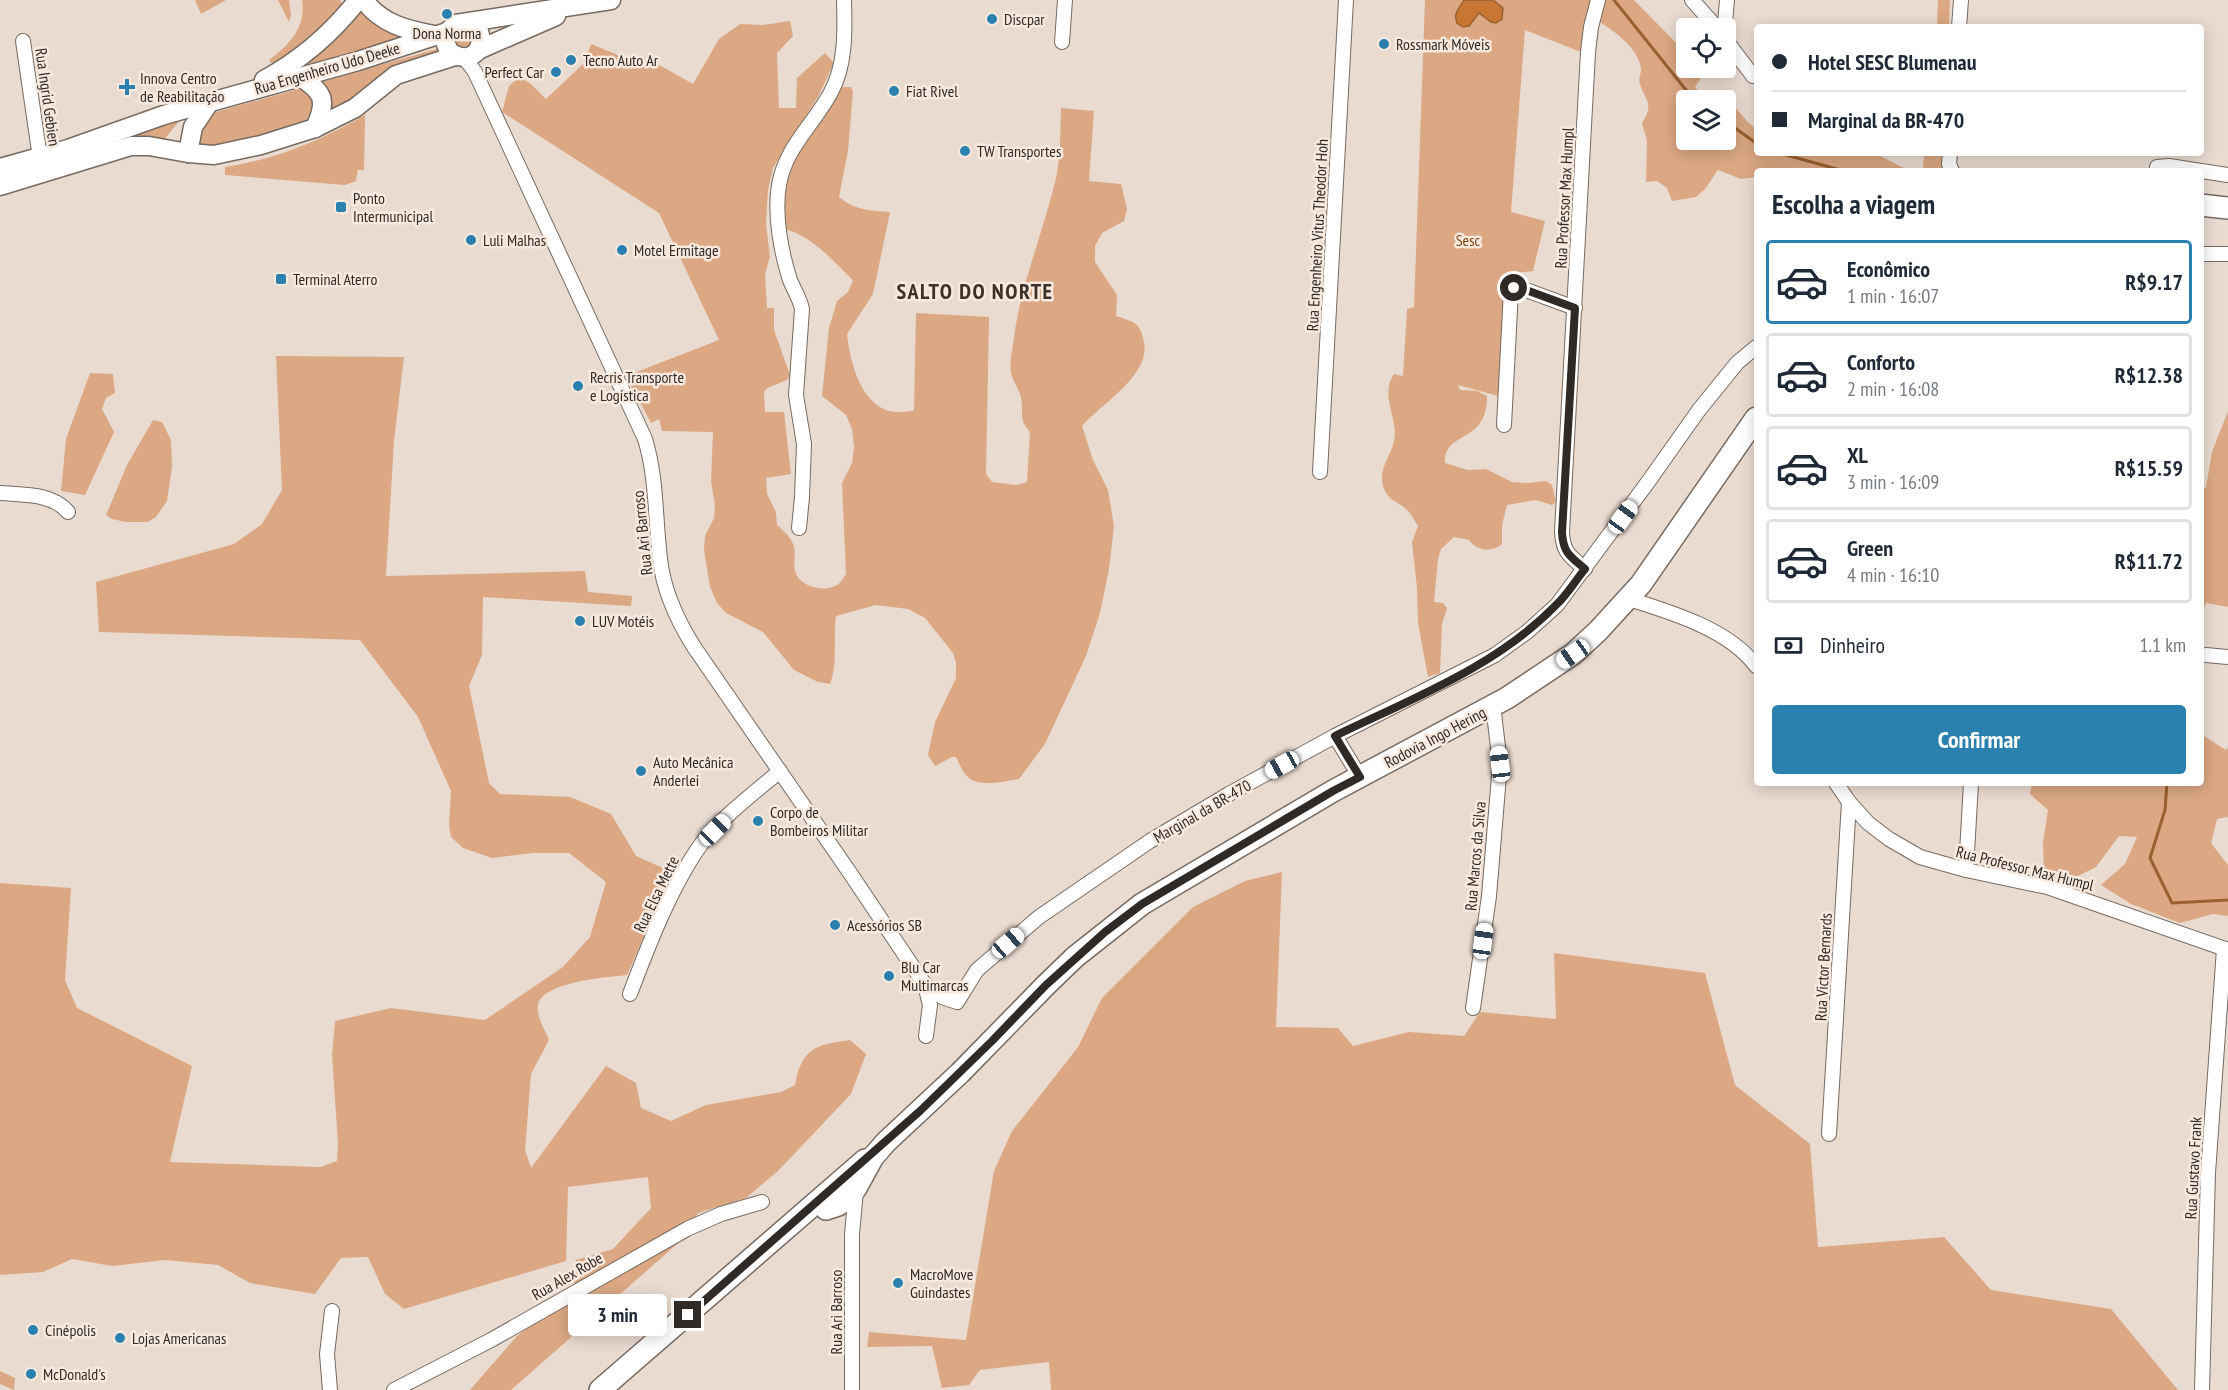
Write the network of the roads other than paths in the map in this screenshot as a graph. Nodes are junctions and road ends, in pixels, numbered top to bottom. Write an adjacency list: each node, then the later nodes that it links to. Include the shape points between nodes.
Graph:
1 (357, 0): 23 (main road, via 334,28 301,56)
2 (364, 0): 16 (main road, via 383,19 416,32)
3 (611, 0): 10 (main road, Rua Engenheiro Udo Deeke)
4 (844, 0): 45 (street, via 844,48 839,73 831,94 790,151 779,185 784,256 802,309 796,395 804,444)
5 (1065, 0): 18 (street)
6 (1346, 0): 42 (street, Rua Engenheiro Vitus Theodor Hoh)
7 (1692, 0): 12 (street)
8 (1726, 0): 13 (street)
9 (1960, 0): 15 (street)
10 (589, 4): 14 (main road, Rua Engenheiro Udo Deeke); 19 (main road, Rua Engenheiro Udo Deeke)
11 (1597, 4): 38 (street, Rua Professor Max Humpl, via 1588,52)
12 (1708, 18)
13 (1725, 18)
14 (467, 23): 16 (main road, via 456,24); 19 (main road, via 479,31 481,40)
15 (1959, 24)
16 (441, 34): 19 (main road, via 446,46); 22 (main road, Rua Engenheiro Udo Deeke)
17 (23, 42): 27 (street, Rua Ingrid Gebien)
18 (1062, 42)
19 (468, 54): 25 (main road, Rua Engenheiro Udo Deeke, via 396,75 355,108); 53 (street, Rua Ari Barroso, via 645,440 652,462 660,559 677,618)
20 (1736, 54): 21 (street)
21 (1753, 76)
22 (300, 77): 23 (main road, Rua Engenheiro Udo Deeke); 25 (main road, via 314,85 322,96 323,106)
23 (235, 95): 24 (main road, Rua Engenheiro Udo Deeke)
24 (209, 103): 26 (main road, via 194,127); 27 (main road, Rua Engenheiro Udo Deeke)
25 (315, 128): 26 (main road, Rua Engenheiro Udo Deeke, via 234,152)
26 (188, 153): 33 (main road, Rua Engenheiro Udo Deeke, via 131,146)
27 (40, 158): 28 (main road, Rua Engenheiro Udo Deeke)
28 (0, 168)
29 (2157, 168): 30 (street)
30 (2182, 168)
31 (2204, 171): 32 (street)
32 (2228, 175)
33 (0, 186)
34 (2204, 205): 35 (highway)
35 (2228, 208)
36 (2204, 254): 37 (street)
37 (2228, 254)
38 (1575, 308): 41 (street, via 1518,287 1511,290); 46 (street, Rua Professor Max Humpl, via 1562,532 1566,552)
39 (1754, 349): 46 (street, Marginal da BR-470, via 1737,363 1699,410)
40 (1754, 421): 47 (highway, Rodovia Ingo Hering)
41 (1503, 425)
42 (1320, 472)
43 (0, 493): 44 (street, via 43,497)
44 (69, 512)
45 (799, 528)
46 (1585, 569): 52 (street, Marginal da BR-470, via 1557,604 1495,655)
47 (1629, 599): 50 (street, via 1716,633 1738,646); 51 (highway, Rodovia Ingo Hering, via 1573,654)
48 (2206, 655): 49 (street)
49 (2228, 657)
50 (1754, 664)
51 (1493, 705): 54 (highway, Rodovia Ingo Hering); 63 (street, Rua Marcos da Silva, via 1500,764 1490,896)
52 (1335, 736): 54 (street); 62 (street, Marginal da BR-470, via 1150,841 1039,917 977,970)
53 (780, 771): 60 (street, Rua Ari Barroso); 61 (street, Rua Elsa Mette, via 703,841 685,870)
54 (1360, 777): 66 (highway, Rodovia Ingo Hering, via 1142,904 1075,957)
55 (1838, 786): 57 (street, Rua Professor Max Humpl)
56 (1971, 786): 58 (street)
57 (1849, 802): 58 (street, Rua Professor Max Humpl, via 1868,823 1911,853); 65 (street, Rua Victor Bernards)
58 (1965, 870): 59 (street, Rua Professor Max Humpl, via 2047,887)
59 (2226, 950): 77 (street, Rua Gustavo Frank, via 2208,1173)
60 (925, 985): 62 (street, Rua Ari Barroso); 64 (street, Rua Ari Barroso, via 930,1005)
61 (630, 994)
62 (957, 1002)
63 (1473, 1008)
64 (926, 1036)
65 (1829, 1134)
66 (886, 1142): 67 (highway); 70 (highway)
67 (856, 1188): 69 (highway, via 838,1205); 71 (street, Rua Ari Barroso)
68 (762, 1202): 75 (street, Rua Alex Robe, via 687,1229)
69 (826, 1209): 70 (street); 71 (street, via 842,1218)
70 (798, 1218): 73 (highway)
71 (852, 1234): 76 (street, Rua Ari Barroso)
72 (332, 1311): 74 (street, via 327,1354)
73 (603, 1389)
74 (330, 1390)
75 (394, 1390)
76 (852, 1390)
77 (2202, 1390)

